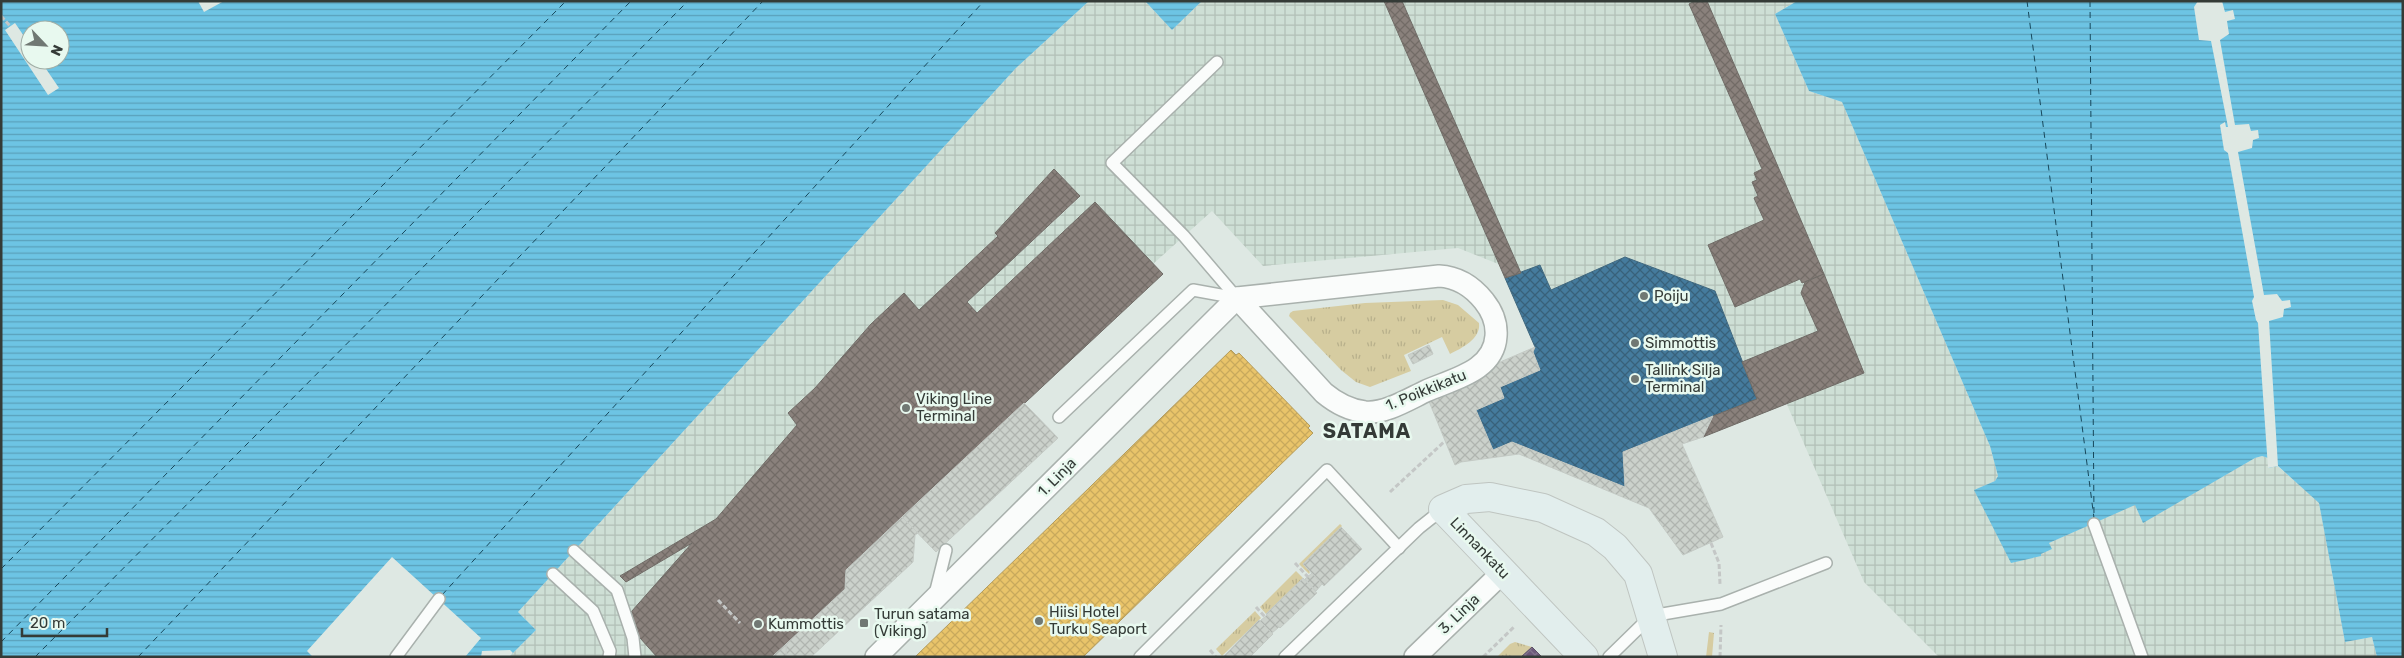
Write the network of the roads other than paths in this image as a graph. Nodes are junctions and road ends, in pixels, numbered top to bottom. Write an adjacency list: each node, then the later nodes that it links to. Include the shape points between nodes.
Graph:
1 (1217, 62): 2 (lane, via 1112,163 1184,236)
2 (1237, 298): 2 (street, 1. Poikkikatu, via 1324,393 1335,402 1366,412 1389,407 1476,370 1491,356 1496,346 1497,332 1490,309 1467,284 1451,277); 3 (lane, via 1193,290); 13 (street, 1. Linja)
3 (1059, 417)
4 (1443, 509): 6 (lane); 10 (main road, Linnankatu); 14 (main road, Linnankatu, via 1466,500 1490,498 1543,508 1596,532 1615,547 1638,574)
5 (2094, 524): 25 (lane)
6 (1399, 548): 19 (lane, via 1327,470); 20 (lane)
7 (946, 550): 13 (lane)
8 (574, 551): 17 (lane, via 617,590 633,638)
9 (1826, 563): 14 (lane, via 1721,604)
10 (1503, 572): 21 (street, 3. Linja); 22 (main road, Linnankatu)
11 (553, 574): 16 (lane, via 593,610 610,650)
12 (438, 599): 15 (lane)
13 (934, 600): 18 (street, 1. Linja)
14 (1651, 616): 23 (lane); 24 (main road, Linnankatu)
15 (396, 657)
16 (609, 657)
17 (635, 657)
18 (876, 657)
19 (1140, 657)
20 (1285, 657)
21 (1415, 657)
22 (1584, 657)
23 (1609, 657)
24 (1664, 657)
25 (2142, 657)

